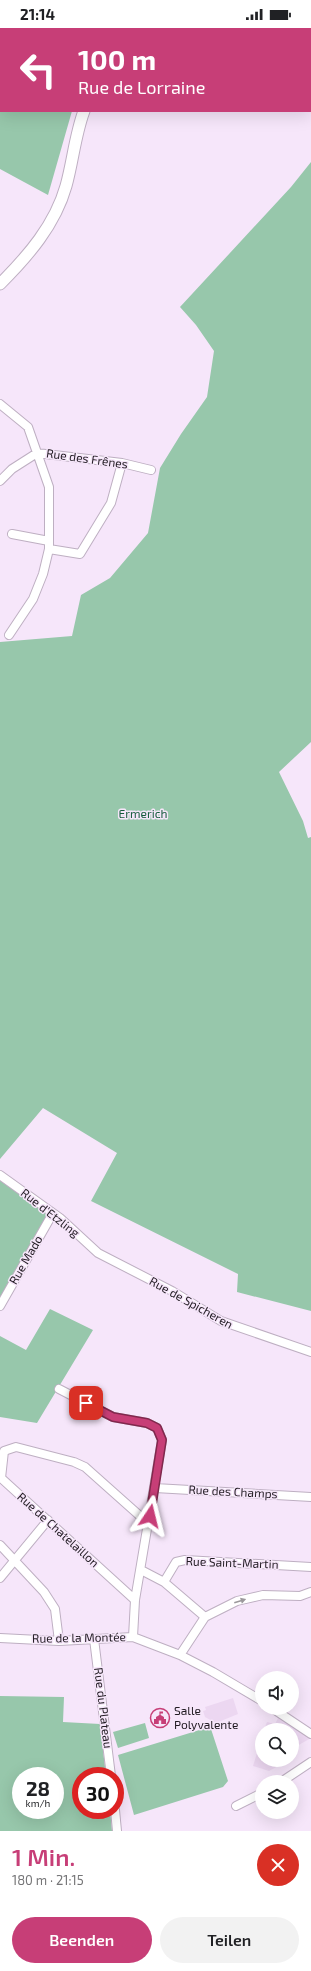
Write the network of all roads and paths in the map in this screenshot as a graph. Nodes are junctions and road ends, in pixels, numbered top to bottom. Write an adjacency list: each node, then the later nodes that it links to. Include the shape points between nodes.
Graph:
1 (84, 112): 2 (main road, via 61,199 50,224 34,247)
2 (0, 284)
3 (0, 404): 4 (street, Rue des Frênes, via 28,427)
4 (37, 452): 5 (street, Rue des Frênes); 7 (street, via 12,469); 9 (street, via 49,487)
5 (122, 463): 6 (street, Rue des Frênes); 10 (street, via 111,503 80,554)
6 (151, 470)
7 (0, 481)
8 (12, 534): 9 (street)
9 (49, 540): 10 (street)
10 (49, 549): 11 (street, via 33,599)
11 (9, 635)
12 (0, 1175): 13 (street, Rue d'Etzling)
13 (53, 1213): 14 (street, Rue d'Etzling); 15 (street, Rue Mado)
14 (98, 1253): 16 (street, Rue de Spicheren, via 172,1291 221,1321)
15 (0, 1306)
16 (311, 1352)
17 (59, 1389): 18 (street, via 113,1417 147,1423 157,1428 162,1440)
18 (155, 1488): 19 (street, Rue des Champs); 20 (street)
19 (311, 1497)
20 (150, 1516): 21 (street, Rue de Chatelaillon, via 140,1516 85,1467 74,1462 16,1447 4,1451 1,1478); 25 (street)
21 (48, 1520): 23 (street); 29 (street, Rue de Chatelaillon)
22 (0, 1545): 23 (street)
23 (14, 1561): 26 (street); 34 (street, via 44,1592 55,1609)
24 (311, 1567): 27 (street, Rue Saint-Martin, via 185,1560 176,1562)
25 (141, 1570): 27 (street); 29 (street)
26 (0, 1578)
27 (164, 1582): 30 (street)
28 (311, 1592): 30 (street, one-way to 28, via 243,1600 263,1595 300,1596)
29 (135, 1600): 31 (street)
30 (205, 1617): 35 (street)
31 (133, 1637): 33 (street, Rue de la Montée); 35 (street, Rue de la Montée)
32 (0, 1638): 34 (street, Rue de la Montée)
33 (94, 1640): 34 (street, Rue de la Montée); 40 (street, Rue du Plateau)
34 (59, 1641)
35 (180, 1655): 36 (street, Rue de la Montée)
36 (255, 1697)
37 (282, 1715): 38 (street)
38 (311, 1734)
39 (311, 1762): 41 (street)
40 (110, 1767)
41 (292, 1775)
42 (255, 1796): 43 (street)
43 (236, 1806)
44 (116, 1819): 45 (street)
45 (117, 1831)

